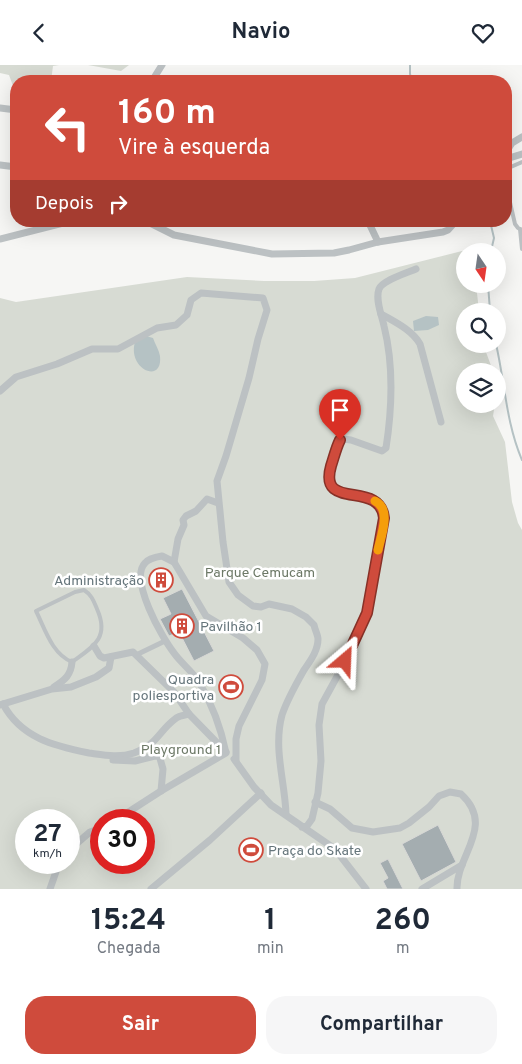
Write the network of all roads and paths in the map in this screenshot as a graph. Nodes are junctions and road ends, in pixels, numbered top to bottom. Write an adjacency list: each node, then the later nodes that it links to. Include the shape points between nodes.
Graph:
1 (512, 211): 6 (lane, via 515,224)
2 (47, 227): 7 (street)
3 (158, 227): 8 (street, via 174,235 272,254 334,253)
4 (371, 227): 8 (street)
5 (451, 227): 8 (street, via 443,232)
6 (521, 229): 9 (lane)
7 (0, 239)
8 (378, 242)
9 (522, 249)
10 (416, 269): 11 (street, via 381,285 378,296)
11 (381, 314): 13 (street, via 417,338); 29 (street, via 391,373 386,449 382,451 351,440 340,440 329,481 334,490 379,503 383,509 384,525 367,613 322,704 320,782)
12 (0, 391): 14 (street, via 16,377 92,349 118,349 157,328 176,325 187,315 191,300 202,293 263,298 266,310 249,378 217,481)
13 (441, 423)
14 (218, 503): 15 (street, via 207,499 183,520); 31 (street, via 230,582 238,595 253,606 292,609 314,625 318,637 316,651 283,714 280,729)
15 (174, 562): 16 (street, via 162,556 146,561 140,569 147,605); 26 (street, via 206,617 243,638 257,650 265,664 262,680 239,726)
16 (165, 641): 18 (street); 25 (street, via 198,680 221,731)
17 (94, 646): 19 (street, via 100,656); 20 (lane); 20 (lane, via 100,638 102,625 90,594 75,592 36,611 56,650 63,659)
18 (136, 655): 19 (street, via 130,652); 23 (street, via 174,692)
19 (111, 657): 21 (street, via 109,668 96,677 71,687)
20 (72, 662): 21 (street, via 65,681)
21 (52, 689): 22 (street)
22 (1, 704): 24 (street)
23 (189, 714): 24 (street, via 175,718 153,743 134,753 119,756 58,747); 25 (street)
24 (19, 726): 27 (street, via 33,740 59,751 107,760 135,761 159,755 163,769)
25 (226, 753): 26 (street); 27 (street)
26 (236, 760): 28 (street)
27 (161, 791): 30 (street)
28 (260, 793): 31 (street); 38 (street, via 214,837)
29 (316, 802): 32 (street, via 312,819); 35 (street, via 330,809 352,828 373,832 400,828 439,796 450,792 461,794 476,822)
30 (133, 809)
31 (286, 814): 32 (street)
32 (302, 827): 39 (street, via 339,853)
33 (90, 832): 34 (street)
34 (80, 841)
35 (463, 865): 40 (street); 41 (street)
36 (55, 874): 37 (street)
37 (50, 889)
38 (151, 889)
39 (366, 889)
40 (422, 889)
41 (456, 889)

